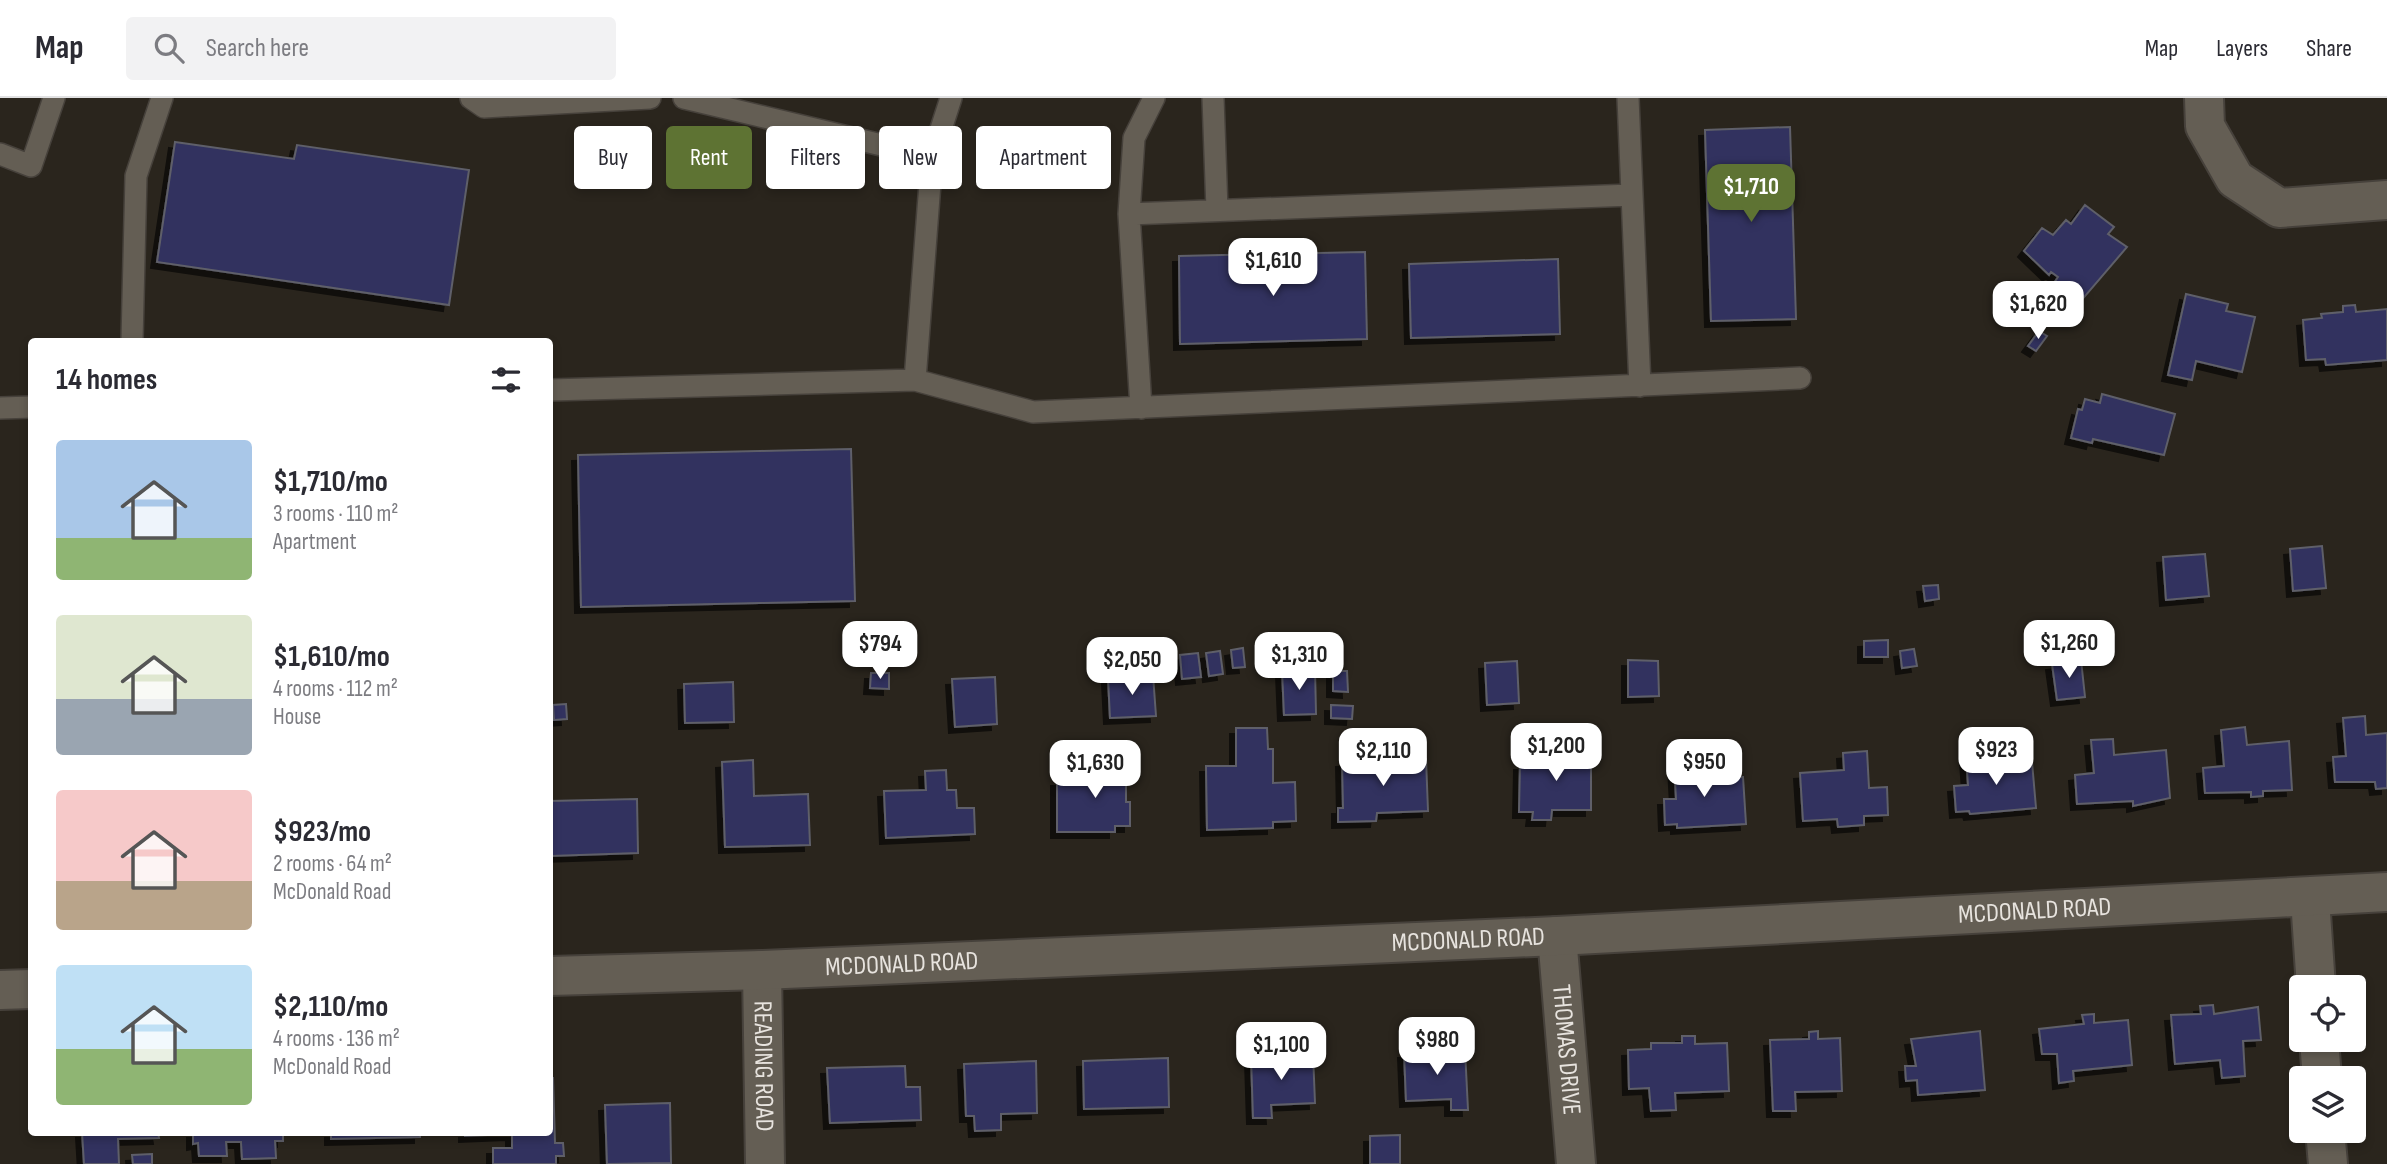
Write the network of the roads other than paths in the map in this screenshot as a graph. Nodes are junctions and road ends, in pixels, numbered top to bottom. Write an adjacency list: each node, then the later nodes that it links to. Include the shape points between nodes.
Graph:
1 (54, 98): 13 (lane, via 32,166)
2 (162, 98): 19 (lane, via 136,176)
3 (471, 98): 4 (lane, via 484,107)
4 (650, 98)
5 (684, 98): 12 (lane)
6 (951, 98): 11 (lane)
7 (1154, 98): 18 (lane, via 1134,138)
8 (1213, 98): 17 (lane)
9 (1628, 98): 15 (lane)
10 (2204, 98): 16 (street, via 2206,126 2235,179 2280,208)
11 (942, 126)
12 (879, 144)
13 (0, 155)
14 (930, 189): 21 (lane)
15 (1632, 195): 17 (lane); 22 (lane)
16 (2387, 200)
17 (1217, 210): 18 (lane)
18 (1129, 214): 26 (lane)
19 (132, 338)
20 (1800, 378): 22 (lane)
21 (915, 380): 23 (lane); 26 (lane, via 1033,412)
22 (1640, 386): 26 (lane)
23 (553, 390)
24 (28, 407): 25 (lane)
25 (0, 408)
26 (1141, 408)
27 (2387, 892): 28 (street, MCDONALD ROAD)
28 (2310, 899): 29 (street, MCDONALD ROAD); 31 (street)
29 (1557, 936): 30 (street, MCDONALD ROAD); 37 (street, THOMAS DRIVE)
30 (761, 970): 32 (street, MCDONALD ROAD); 36 (street, READING ROAD)
31 (2315, 975)
32 (553, 976)
33 (28, 989): 34 (street)
34 (0, 990)
35 (2326, 1143): 38 (street)
36 (765, 1164)
37 (1576, 1164)
38 (2328, 1164)

